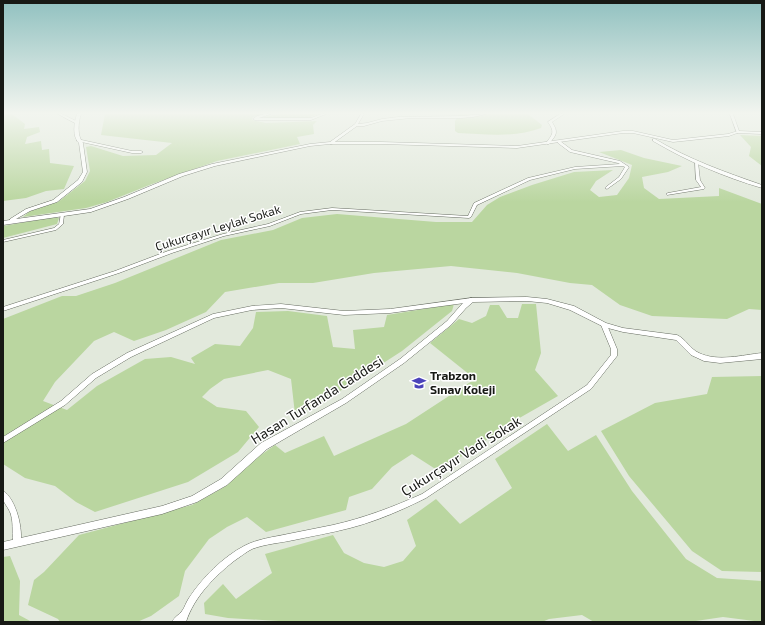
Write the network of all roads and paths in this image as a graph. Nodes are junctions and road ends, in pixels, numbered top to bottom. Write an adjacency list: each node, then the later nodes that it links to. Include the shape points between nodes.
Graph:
1 (81, 143): 16 (street, via 85,172 80,181 55,201 28,210)
2 (92, 143): 8 (street)
3 (329, 143): 14 (street, via 214,165 181,175 126,198)
4 (339, 143): 5 (street, via 517,147)
5 (547, 143)
6 (561, 143): 10 (street, via 572,151)
7 (659, 143): 9 (street)
8 (141, 152)
9 (696, 162): 11 (street); 13 (street, via 698,180 703,188)
10 (623, 164): 12 (street, via 627,167 620,178); 19 (street, Çukurçayır Leylak Sokak, via 575,168 529,179 475,204 469,217 332,209 300,213 269,225 185,247)
11 (762, 187)
12 (607, 188)
13 (668, 194)
14 (62, 215): 16 (street); 17 (street, via 60,224 55,228)
15 (3, 222): 16 (street)
16 (9, 222)
17 (3, 241)
18 (472, 300): 20 (street, via 547,301 572,308); 22 (street, via 390,311 344,313 281,306 259,307 212,316 129,355 94,376 63,403); 24 (street, Hasan Turfanda Caddesi, via 450,323 402,361 344,401 264,446 224,482 194,499 162,510)
19 (3, 309)
20 (604, 326): 21 (street, via 678,338 694,354 706,360); 26 (street, Çukurçayır Vadi Sokak, via 614,349 614,356 589,387 424,496 402,507 360,522 248,548 212,576 190,604)
21 (762, 356)
22 (3, 440)
23 (3, 494): 24 (street, via 14,509)
24 (17, 542): 25 (street, Hasan Turfanda Caddesi)
25 (3, 546)
26 (183, 618): 27 (street)
27 (176, 622)

